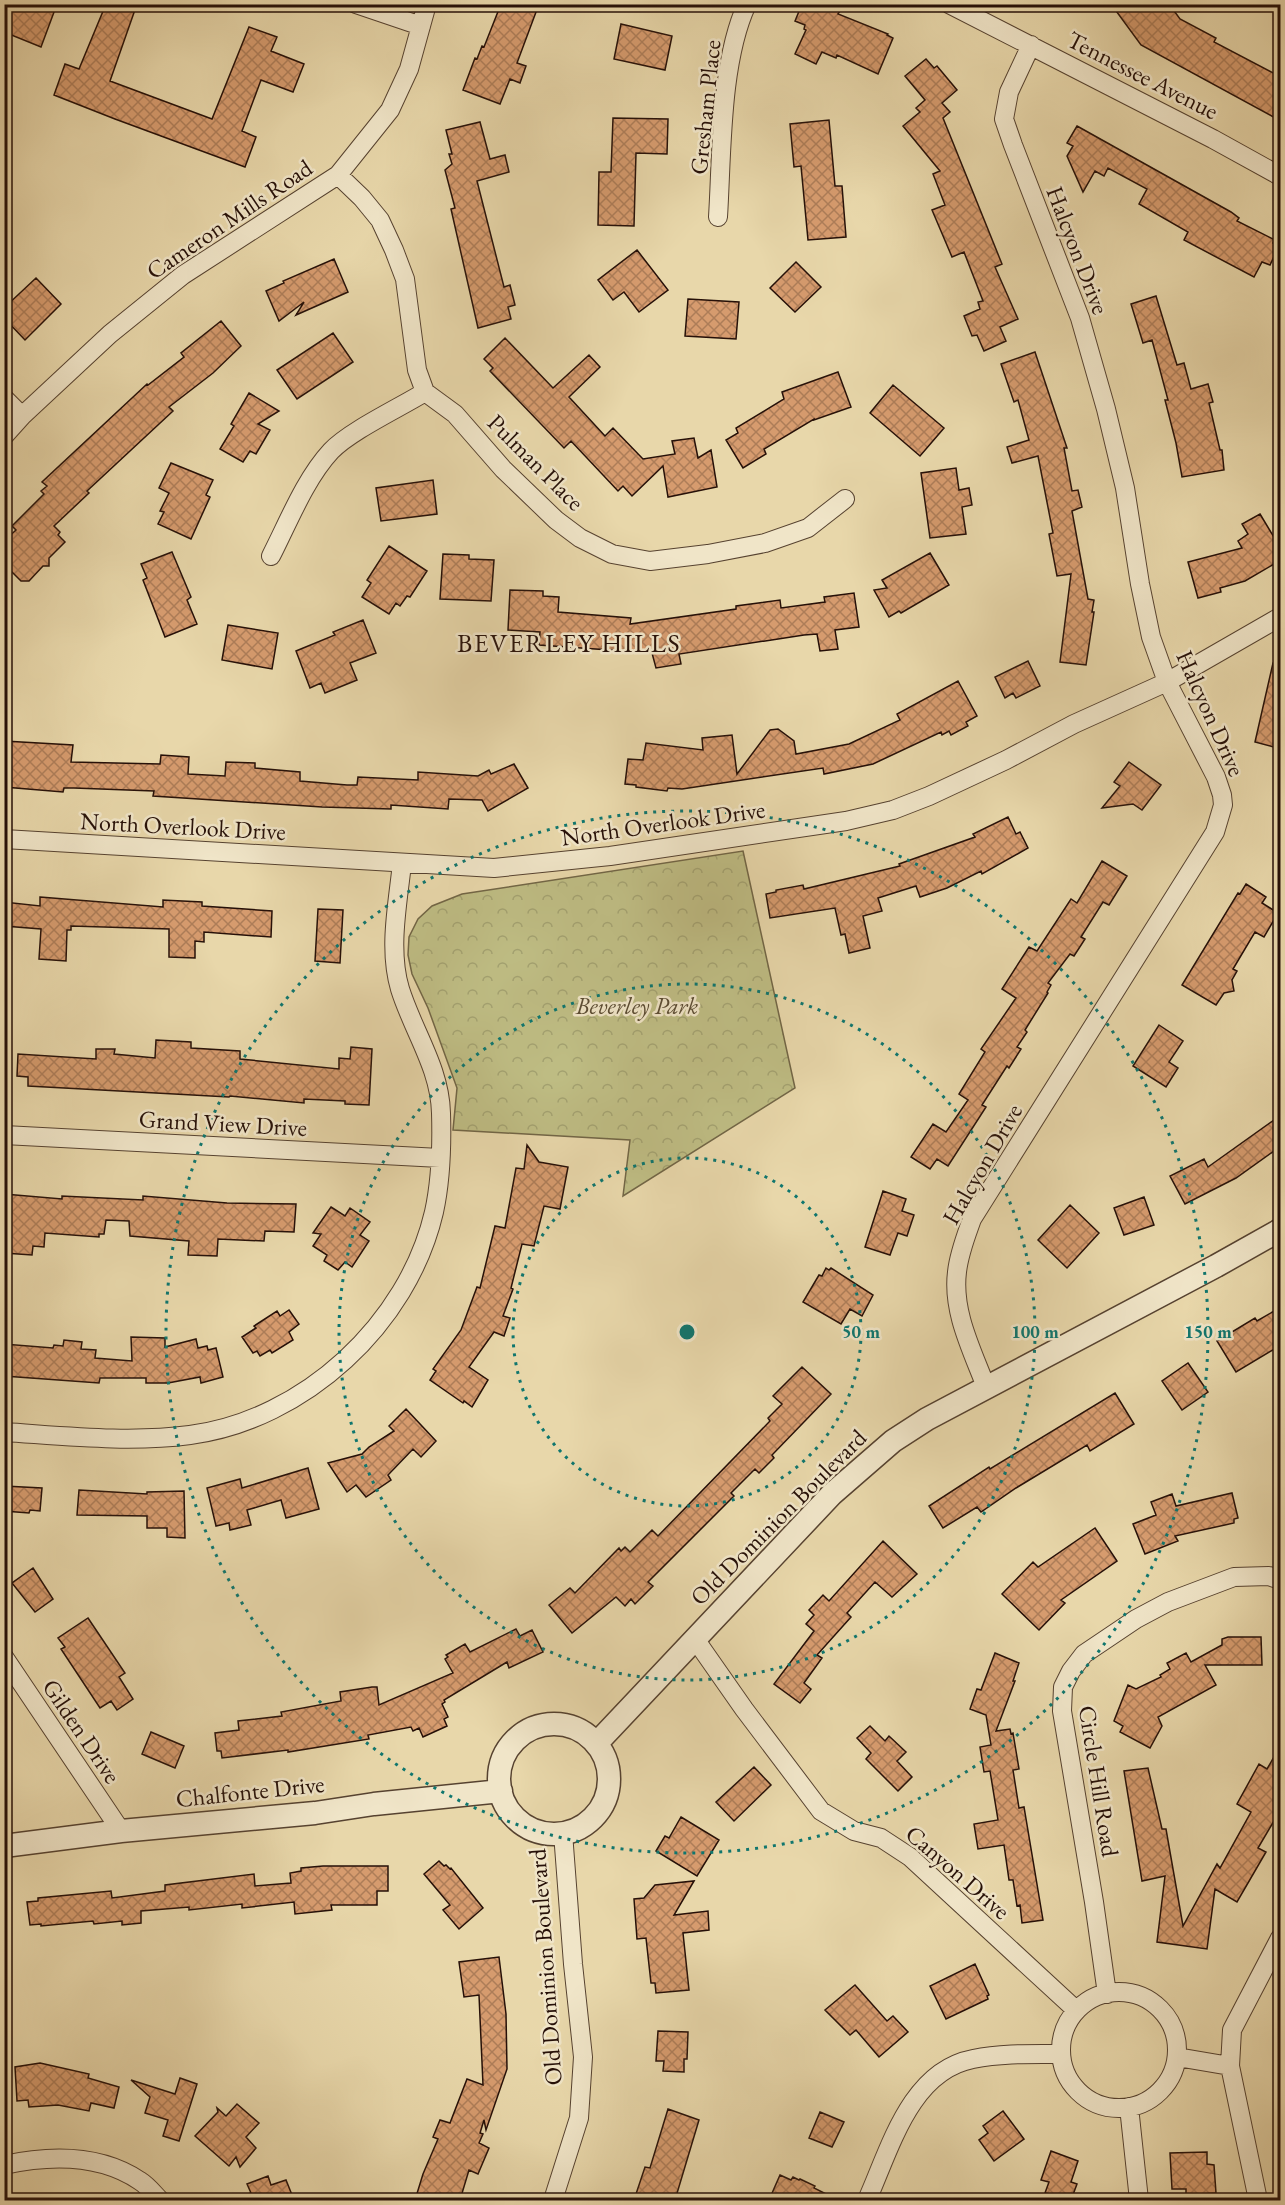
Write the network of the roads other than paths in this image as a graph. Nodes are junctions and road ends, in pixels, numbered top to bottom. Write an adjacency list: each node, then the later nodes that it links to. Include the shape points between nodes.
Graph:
1 (356, 4): 5 (street)
2 (427, 4): 5 (street, Cameron Mills Road)
3 (747, 4): 9 (street, Gresham Place, via 730,56)
4 (949, 4): 6 (street, Tennessee Avenue)
5 (421, 26): 7 (street, Cameron Mills Road, via 409,69 390,110)
6 (1031, 45): 8 (street, Tennessee Avenue); 17 (street, Halcyon Drive, via 1009,92 1004,119 1083,329 1125,488 1151,637)
7 (338, 175): 10 (street, via 380,220 394,250 405,279 417,370); 12 (street, Cameron Mills Road, via 183,275 110,334)
8 (1281, 177)
9 (718, 217)
10 (425, 392): 14 (street, Pulman Place, via 455,414 503,469 556,520 612,554 650,561 765,543 808,528); 15 (street, via 331,451 292,513)
11 (4, 398): 12 (street)
12 (22, 416): 13 (street, Cameron Mills Road)
13 (4, 436)
14 (845, 499)
15 (272, 556)
16 (1281, 618): 17 (street, North Overlook Drive)
17 (1167, 682): 19 (street, North Overlook Drive, via 893,810 846,821 610,856 494,868); 23 (street, Halcyon Drive, via 1216,777 1223,805 1221,814 1215,832 972,1219 961,1249 956,1297 963,1328)
18 (4, 839): 19 (street, North Overlook Drive)
19 (402, 863): 21 (street, via 394,956 400,988 438,1088)
20 (4, 1135): 21 (street, Grand View Drive)
21 (440, 1158): 24 (street, via 433,1214 406,1284 363,1341 338,1367 306,1391 272,1410 191,1435 92,1438)
22 (1281, 1230): 23 (street, Old Dominion Boulevard)
23 (986, 1387): 26 (street, Old Dominion Boulevard, via 884,1448 832,1494)
24 (4, 1432)
25 (1281, 1580): 34 (street, Circle Hill Road, via 1269,1576 1234,1577 1168,1602 1113,1632 1084,1654 1063,1687 1062,1711)
26 (694, 1639): 28 (street, Old Dominion Boulevard); 35 (street, Canyon Drive, via 821,1811 854,1831 881,1838 910,1857)
27 (4, 1658): 30 (street, Gilden Drive)
28 (596, 1744): 29 (street, via 582,1731 564,1725 528,1731 513,1742 503,1758); 31 (street, Old Dominion Boulevard, via 606,1760 610,1778 607,1797 586,1824)
29 (501, 1791): 30 (street, Chalfonte Drive); 31 (street, Old Dominion Boulevard, via 508,1810 520,1822 536,1831)
30 (121, 1831): 32 (street, Chalfonte Drive)
31 (563, 1833): 42 (street, Old Dominion Boulevard, via 583,2057 579,2118)
32 (4, 1846)
33 (1279, 1945): 38 (street, via 1232,2030)
34 (1107, 1994): 35 (street, via 1087,2001); 37 (street, via 1134,1994 1160,2010 1173,2029)
35 (1077, 2010): 36 (street, via 1065,2028)
36 (1061, 2054): 39 (street, via 1065,2072 1086,2097 1106,2106); 43 (street, via 971,2059 929,2080 914,2099)
37 (1177, 2057): 38 (street); 39 (street, via 1160,2091)
38 (1230, 2066): 45 (street)
39 (1129, 2107): 44 (street)
40 (4, 2165): 41 (street, via 53,2157 85,2160 110,2166 141,2181)
41 (160, 2200)
42 (554, 2200)
43 (867, 2200)
44 (1139, 2200)
45 (1258, 2200)

